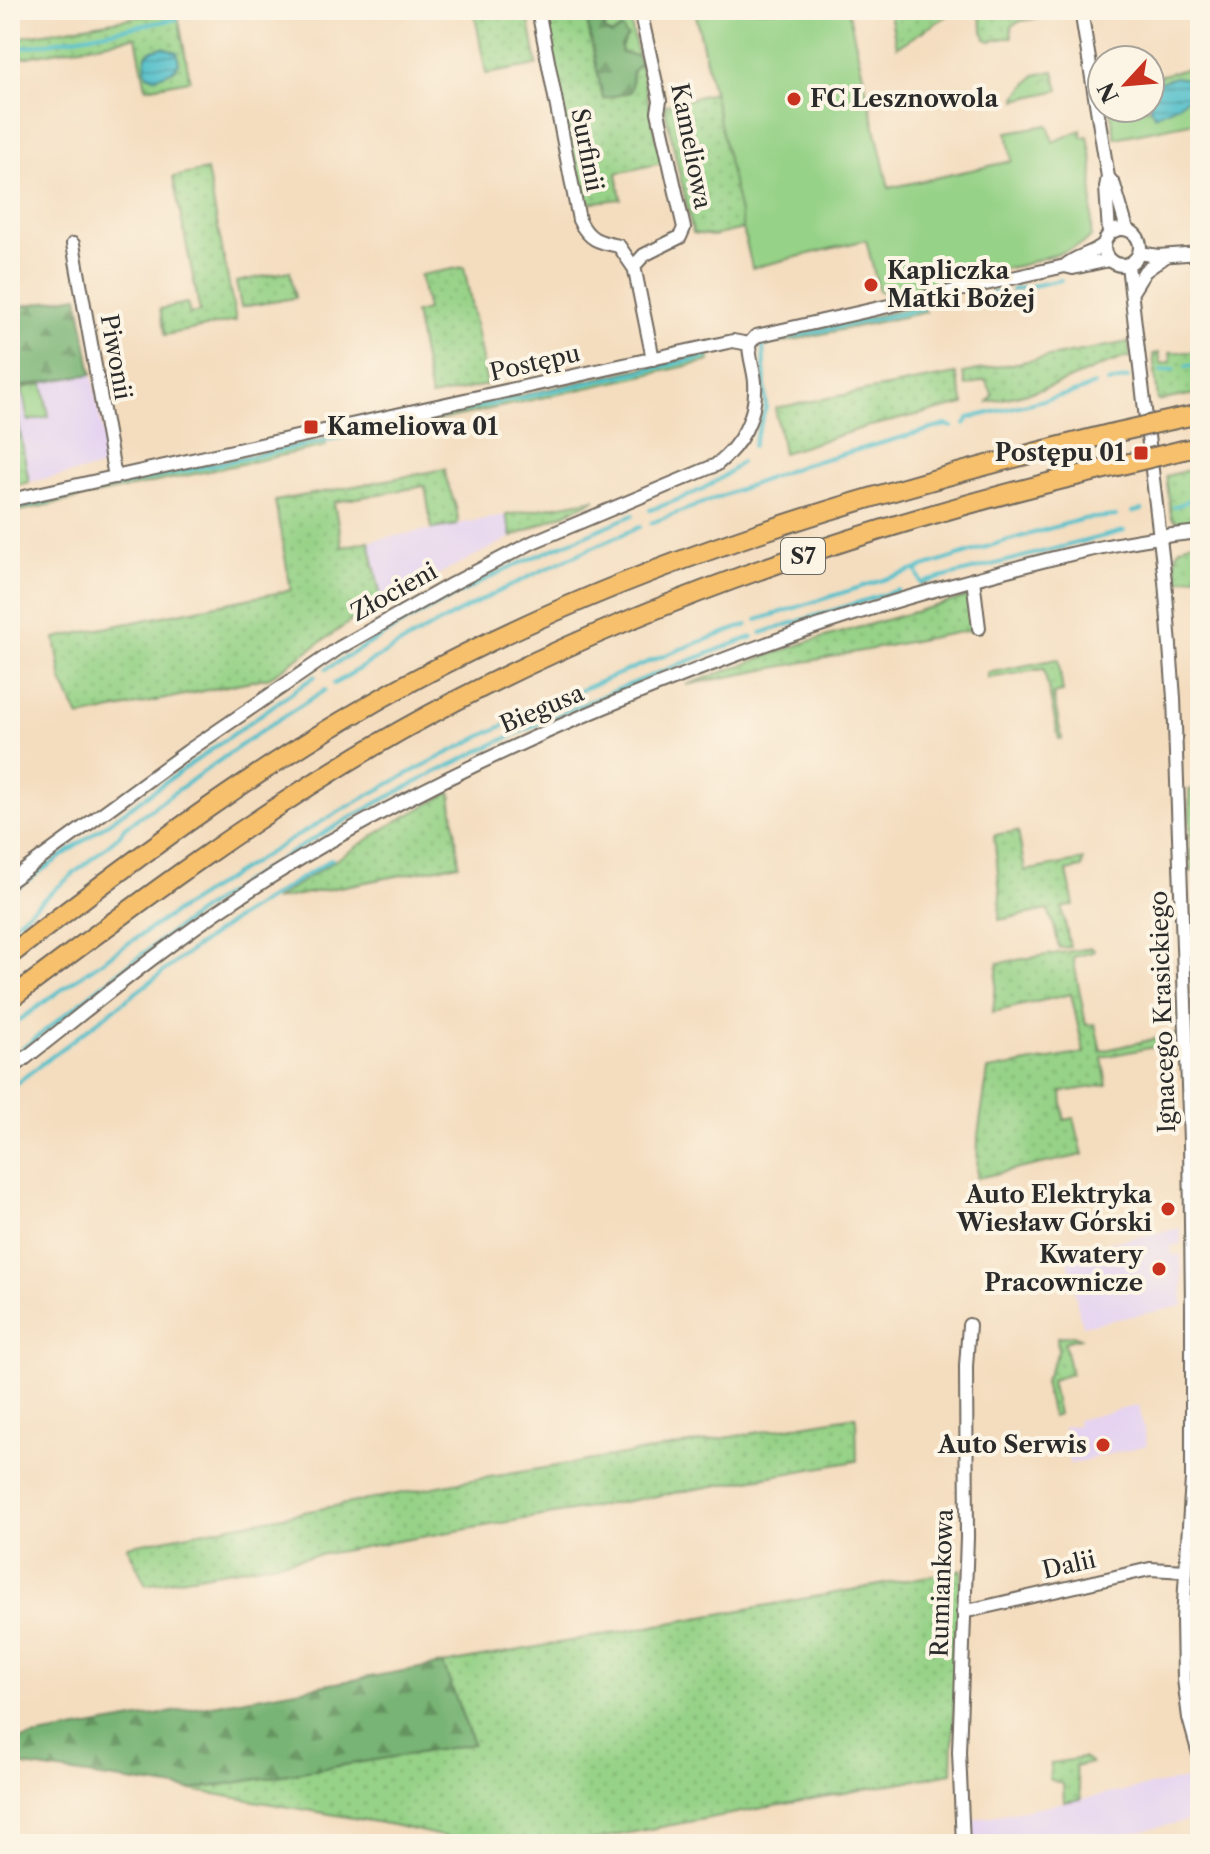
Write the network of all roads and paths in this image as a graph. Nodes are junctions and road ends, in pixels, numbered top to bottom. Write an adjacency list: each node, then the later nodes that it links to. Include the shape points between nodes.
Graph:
1 (538, 10): 14 (street, Surfinii, via 579,220 595,241 619,246)
2 (640, 10): 14 (street, Kameliowa, via 684,228 680,237 644,255)
3 (1081, 10): 4 (street)
4 (1108, 177): 5 (street); 6 (street)
5 (1127, 229): 6 (street); 8 (street, via 1137,237)
6 (1106, 239): 11 (street); 13 (street, Postępu)
7 (73, 244): 20 (street, Piwonii)
8 (1139, 253): 10 (street); 12 (street)
9 (1200, 253): 10 (street)
10 (1166, 256): 15 (street, via 1145,271)
11 (1109, 260): 12 (street); 13 (street, Postępu)
12 (1128, 265): 15 (street, Ignacego Krasickiego)
13 (1065, 266): 16 (street, Postępu, via 756,336)
14 (634, 268): 17 (street)
15 (1132, 292): 23 (street, Ignacego Krasickiego)
16 (749, 344): 17 (street, Postępu, via 736,341); 26 (street, Złocieni, via 753,410 736,445 716,465 533,542 339,648)
17 (653, 359): 20 (street, Postępu)
18 (1200, 414): 27 (highway, S7, bridge, via 922,481 746,535 592,595 472,650 241,784)
19 (1192, 449): 28 (highway, S7, bridge, via 1028,487 784,563 660,608 473,692 266,813)
20 (115, 477): 21 (street, Postępu)
21 (10, 500)
22 (1200, 532): 23 (street, Biegusa)
23 (1160, 536): 24 (street, Biegusa); 30 (street, Ignacego Krasickiego, via 1174,698)
24 (973, 579): 25 (street); 29 (street, Biegusa, via 878,605 720,660 446,777 240,896)
25 (979, 628)
26 (10, 881)
27 (10, 955)
28 (10, 999)
29 (10, 1070)
30 (1196, 1226): 32 (street, Ignacego Krasickiego)
31 (969, 1325): 34 (street, Rumiankowa)
32 (1196, 1478): 33 (street, Ignacego Krasickiego)
33 (1186, 1571): 34 (street, Dalii, via 1150,1569); 35 (street, Ignacego Krasickiego, via 1184,1679)
34 (963, 1612): 36 (street, Rumiankowa)
35 (1200, 1758)
36 (963, 1844)

